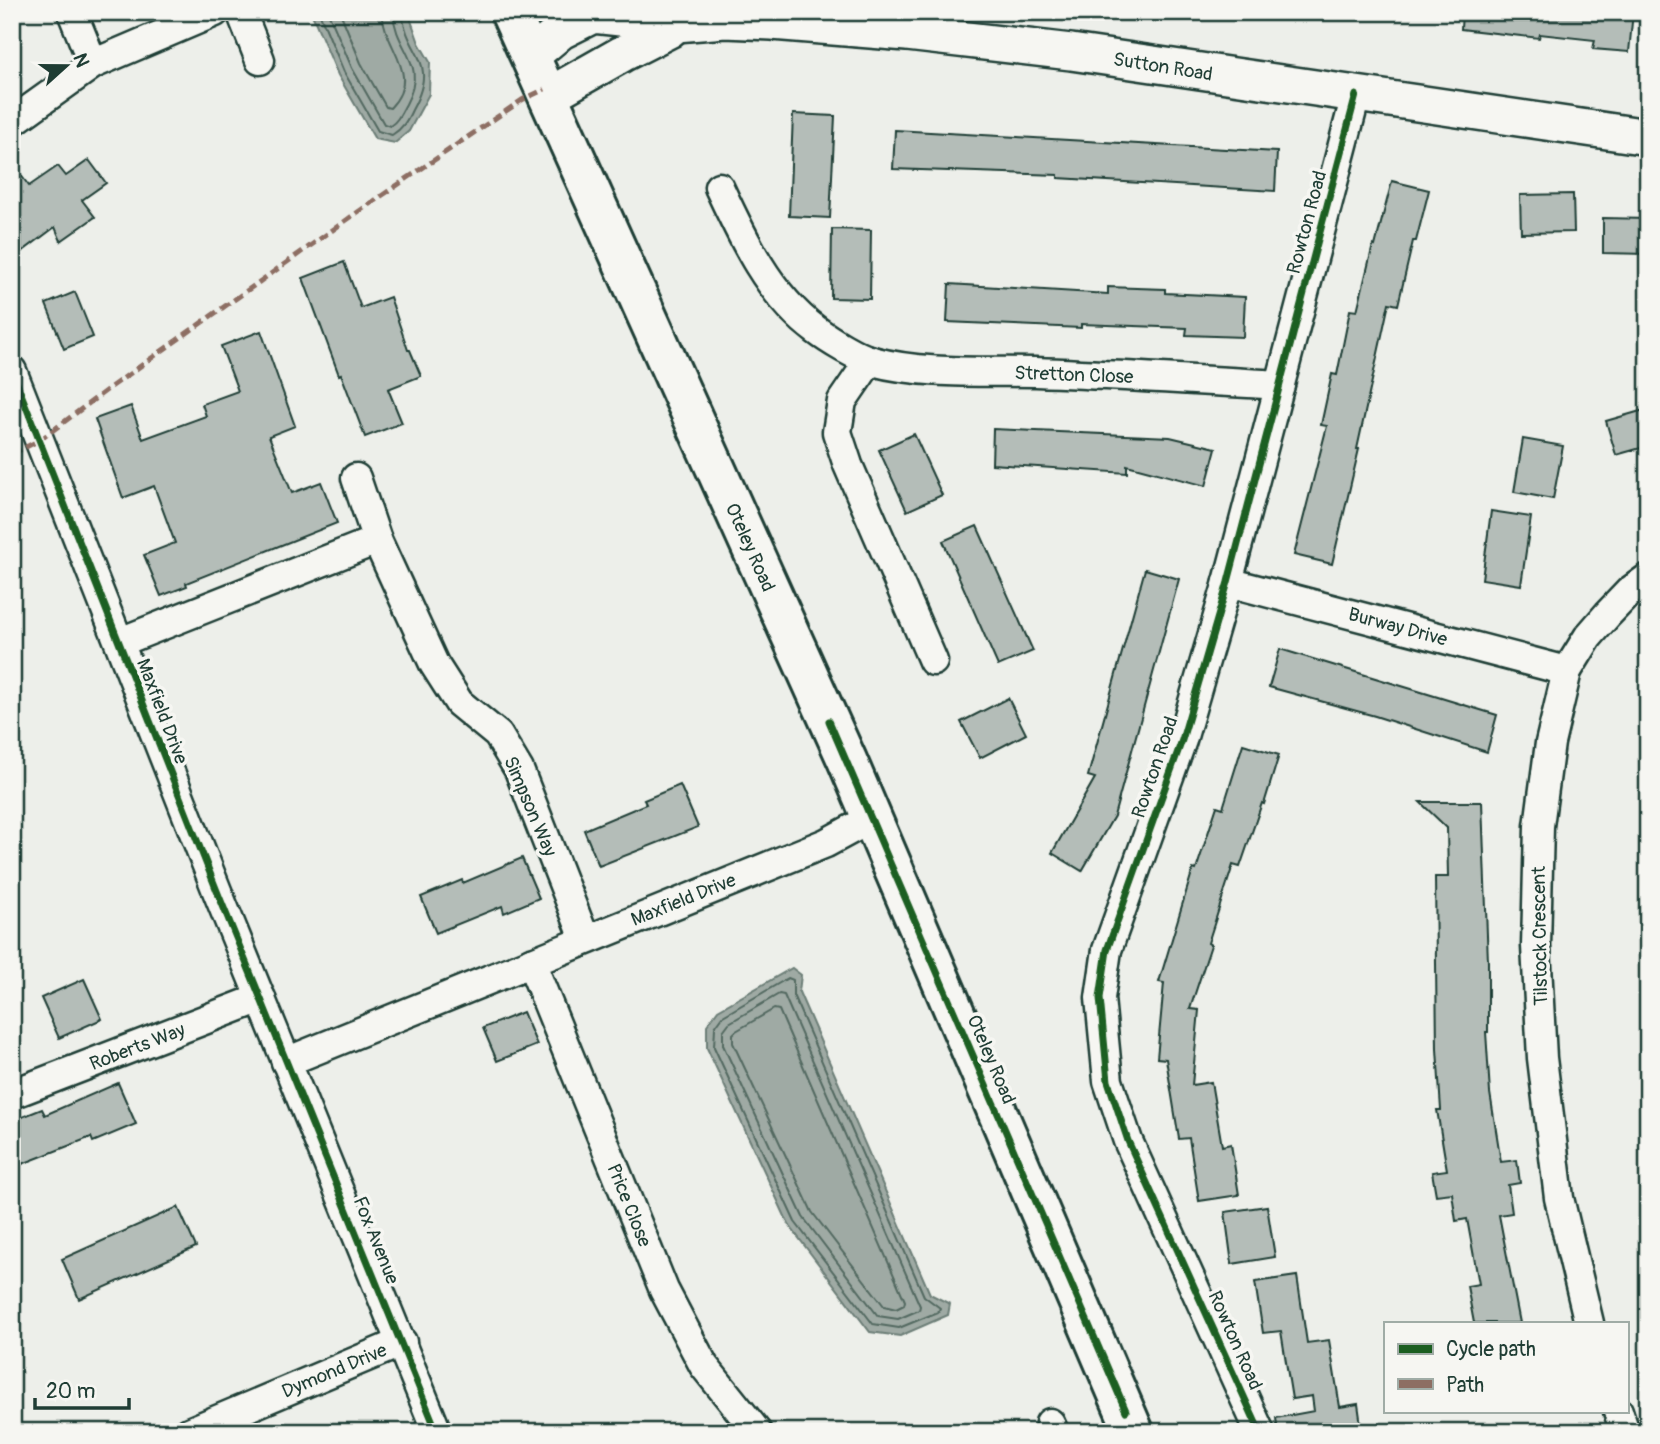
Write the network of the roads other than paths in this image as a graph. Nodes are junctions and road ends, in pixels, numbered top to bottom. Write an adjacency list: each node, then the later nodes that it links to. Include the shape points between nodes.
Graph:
1 (72, 12): 10 (street)
2 (215, 12): 10 (street)
3 (241, 12): 9 (street)
4 (510, 12): 8 (main road, Oteley Road)
5 (591, 14): 7 (street, Sutton Road); 8 (street, Sutton Road)
6 (910, 22): 7 (street, Sutton Road, via 724,20); 11 (street, Sutton Road)
7 (676, 24): 12 (street, Sutton Road)
8 (530, 57): 12 (main road, Oteley Road)
9 (260, 60)
10 (93, 64): 13 (street)
11 (1356, 95): 14 (street, Sutton Road); 18 (street, Rowton Road)
12 (548, 96): 26 (main road, Oteley Road)
13 (12, 122)
14 (1648, 138)
15 (719, 187): 16 (street, Stretton Close, via 766,278 790,306 817,331)
16 (870, 360): 18 (street, Stretton Close, via 922,369); 24 (street, via 842,401 838,432)
17 (12, 371): 23 (street, Maxfield Drive)
18 (1280, 385): 22 (street, Rowton Road)
19 (356, 478): 20 (street, Simpson Way)
20 (377, 540): 23 (street); 27 (street, Simpson Way, via 434,664 458,703 498,735 519,770)
21 (1648, 578): 25 (street, Tilstock Crescent, via 1608,614)
22 (1228, 582): 25 (street, Burway Drive); 39 (street, Rowton Road, via 1182,740 1107,950 1100,998 1108,1081 1128,1141)
23 (120, 642): 29 (street, Maxfield Drive)
24 (933, 661)
25 (1567, 671): 32 (street, Tilstock Crescent, via 1550,743 1539,826 1536,946 1542,1058 1559,1198)
26 (872, 818): 27 (street, Maxfield Drive, via 826,842); 38 (main road, Oteley Road)
27 (585, 939): 28 (street, Maxfield Drive)
28 (531, 962): 30 (street, Maxfield Drive); 37 (street, Price Close, via 664,1290 704,1366)
29 (261, 998): 30 (street, Maxfield Drive); 31 (street, Roberts Way)
30 (286, 1062): 33 (street, Fox Avenue)
31 (12, 1094)
32 (1589, 1322)
33 (402, 1342): 35 (street, Dymond Drive); 36 (street, Fox Avenue)
34 (1618, 1412): 40 (street)
35 (190, 1432)
36 (437, 1432)
37 (757, 1432)
38 (1134, 1432)
39 (1260, 1432)
40 (1625, 1432)

